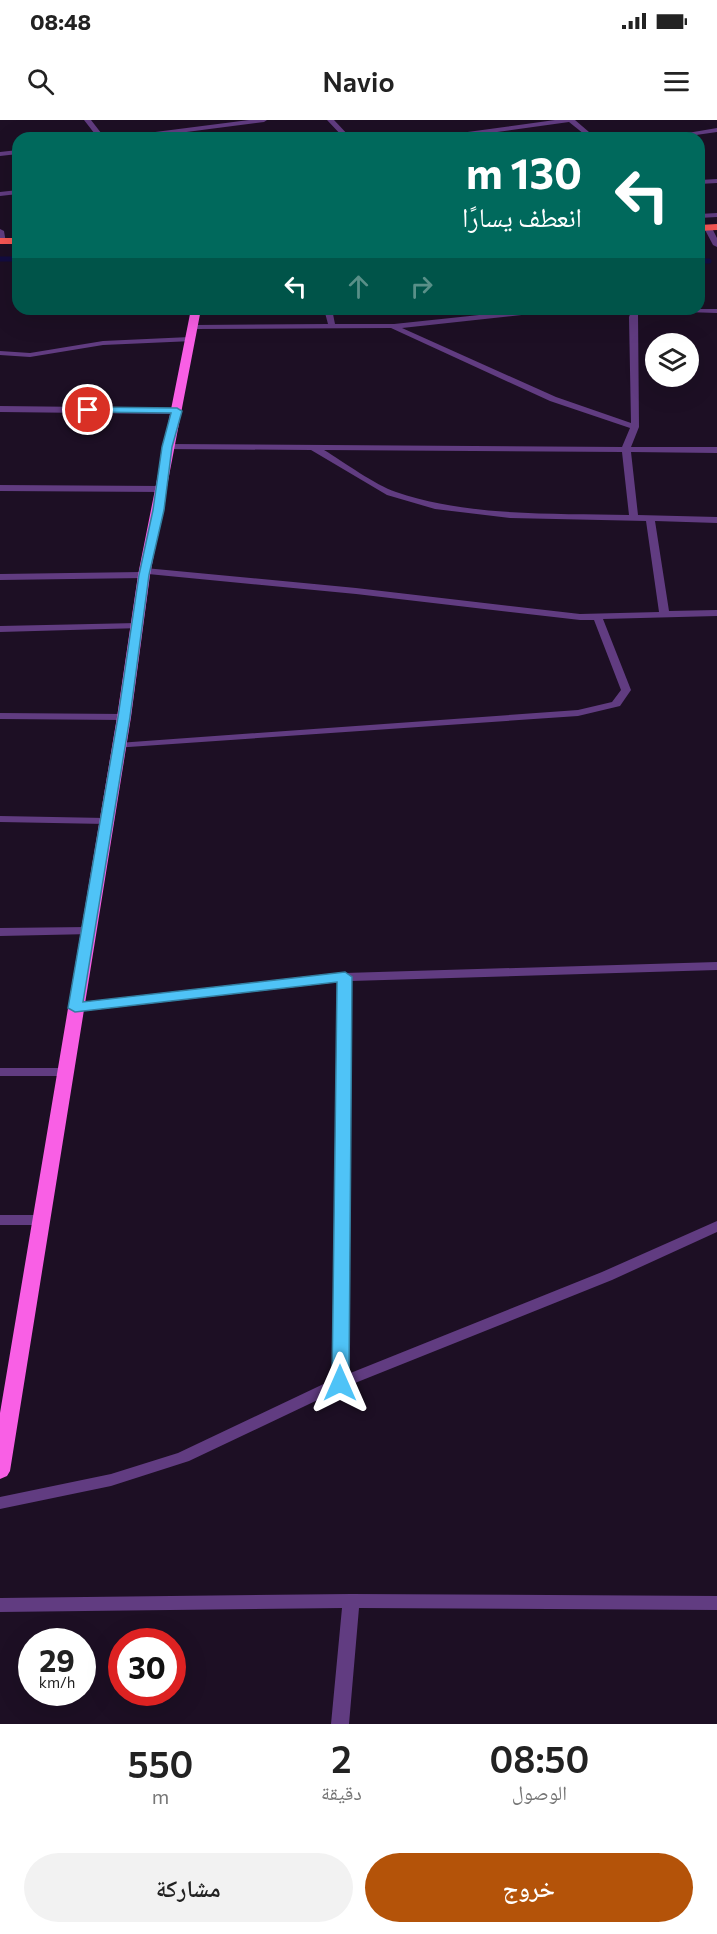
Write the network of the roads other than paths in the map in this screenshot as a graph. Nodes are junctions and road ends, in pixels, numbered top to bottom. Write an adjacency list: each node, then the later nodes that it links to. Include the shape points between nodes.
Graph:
1 (87, 120): 5 (street)
2 (264, 120): 6 (street)
3 (330, 120): 7 (street)
4 (571, 120): 8 (street); 9 (street)
5 (97, 132)
6 (187, 132)
7 (342, 132)
8 (482, 132)
9 (586, 132)
10 (708, 228): 11 (street)
11 (717, 244)
12 (195, 315): 18 (main road)
13 (329, 315): 16 (street)
14 (503, 315): 17 (street)
15 (634, 315): 22 (street)
16 (332, 326): 17 (street); 18 (street)
17 (392, 327): 22 (street, via 554,399)
18 (192, 333): 19 (street, via 30,355); 21 (main road)
19 (0, 352)
20 (0, 409): 21 (street)
21 (177, 411): 23 (main road)
22 (635, 428): 25 (street)
23 (167, 447): 24 (street); 28 (main road)
24 (312, 447): 25 (street); 29 (street, via 390,492 435,507 510,515)
25 (626, 449): 26 (street); 29 (street)
26 (717, 450)
27 (0, 488): 28 (street)
28 (162, 489): 32 (main road)
29 (634, 517): 30 (street)
30 (650, 518): 31 (street); 35 (street)
31 (717, 520)
32 (144, 573): 33 (street); 36 (street); 37 (main road)
33 (0, 577)
34 (717, 613): 35 (street)
35 (665, 615): 36 (street)
36 (598, 618): 41 (street, via 626,690 616,704 578,713)
37 (137, 626): 38 (street); 40 (main road)
38 (0, 629)
39 (0, 716): 40 (street)
40 (124, 717): 41 (main road)
41 (118, 746): 43 (main road)
42 (0, 819): 43 (street)
43 (106, 821): 44 (main road)
44 (88, 931): 45 (street); 48 (main road)
45 (0, 932)
46 (717, 966): 47 (street)
47 (345, 977): 48 (street); 54 (street)
48 (75, 1008): 50 (main road)
49 (0, 1072): 50 (street)
50 (65, 1072): 52 (main road)
51 (0, 1220): 52 (street)
52 (41, 1220): 55 (main road)
53 (717, 1226): 54 (street, via 607,1276)
54 (340, 1383): 57 (street, via 183,1457 111,1480)
55 (3, 1431): 56 (main road)
56 (0, 1471)
57 (0, 1503)
58 (351, 1601): 59 (street); 60 (street); 61 (street)
59 (717, 1603)
60 (0, 1605)
61 (340, 1724)

